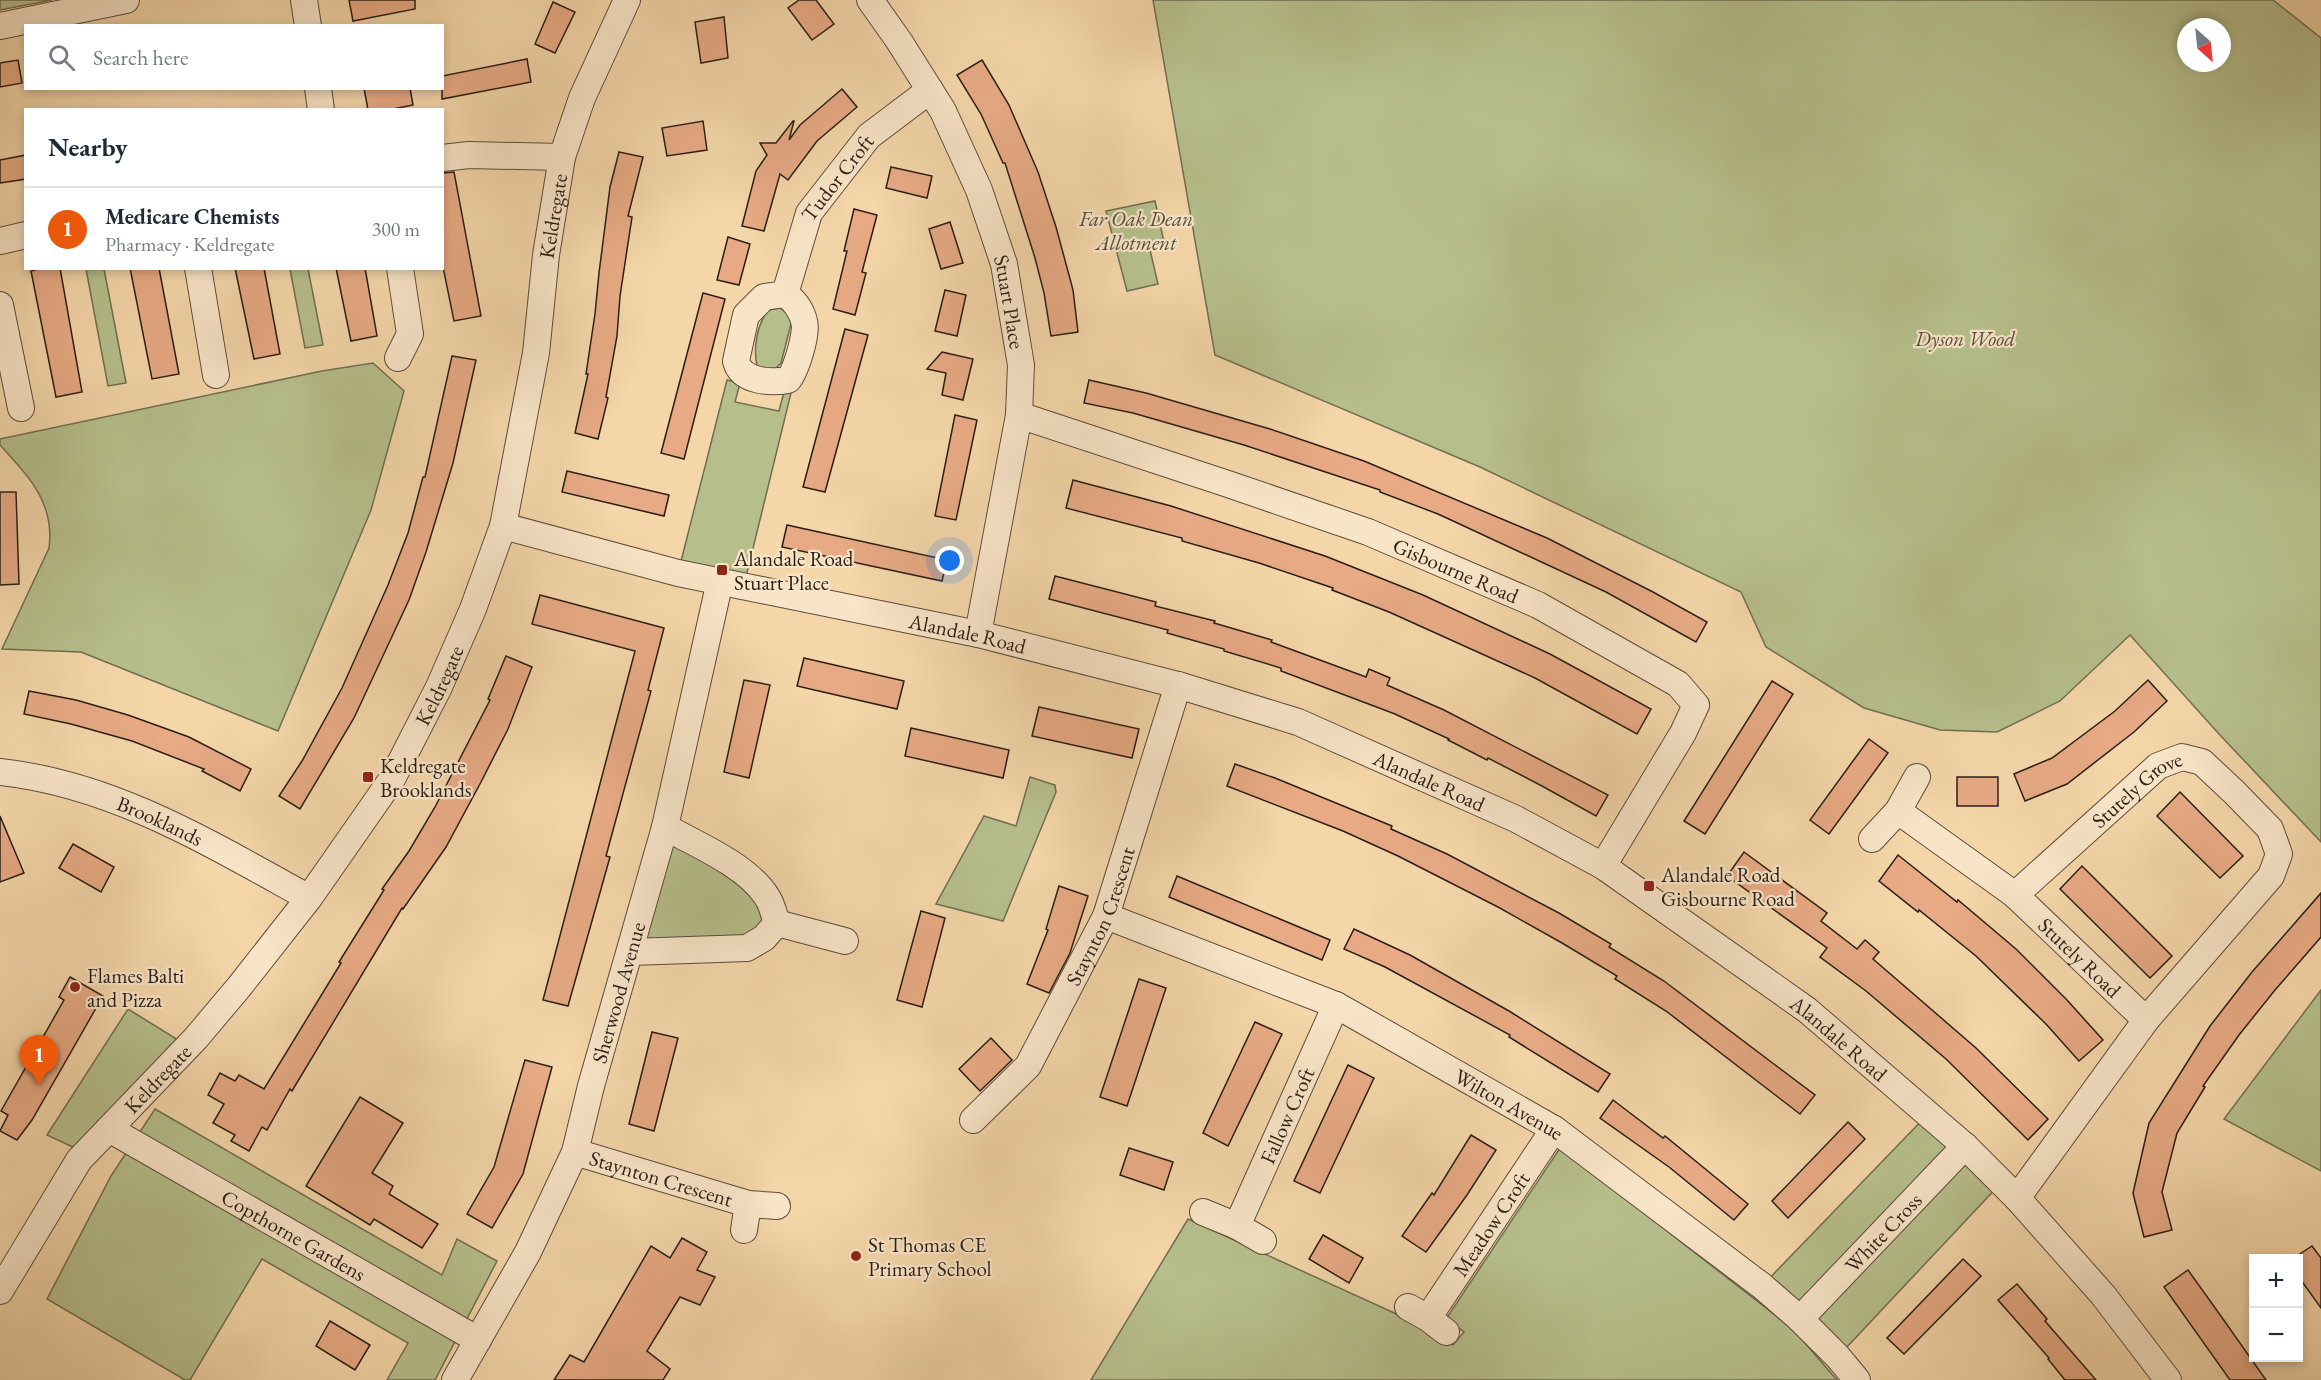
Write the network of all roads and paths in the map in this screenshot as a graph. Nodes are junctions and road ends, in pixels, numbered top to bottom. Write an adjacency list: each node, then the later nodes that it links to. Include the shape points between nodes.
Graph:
1 (126, 0): 6 (street)
2 (304, 0): 5 (street)
3 (627, 0): 11 (street, Keldregate, via 582,98)
4 (877, 2): 8 (street, Stuart Place)
5 (308, 24)
6 (0, 26)
7 (318, 90): 9 (street)
8 (930, 90): 16 (street, Tudor Croft, via 869,136 809,213); 21 (street, Stuart Place, via 979,190 1005,264 1021,365)
9 (321, 108)
10 (444, 158): 11 (street, via 469,154)
11 (562, 158): 22 (street, Keldregate, via 546,255 536,353)
12 (24, 235): 13 (street)
13 (0, 241)
14 (198, 270): 19 (street)
15 (400, 270): 18 (street, via 410,334)
16 (785, 294)
17 (0, 304): 20 (street)
18 (398, 358)
19 (216, 375)
20 (21, 408)
21 (1019, 416): 24 (street, Stuart Place); 31 (street, Gisbourne Road, via 1368,532 1538,605 1678,684 1696,705)
22 (503, 526): 23 (street, Alandale Road); 33 (street, Keldregate, via 439,687 392,779)
23 (720, 581): 24 (street, Alandale Road); 29 (street, Sherwood Avenue)
24 (978, 634): 25 (street, Alandale Road)
25 (1178, 685): 31 (street, Alandale Road, via 1298,722 1516,819); 34 (street, Staynton Crescent)
26 (0, 772): 33 (street, Brooklands, via 35,776 158,817)
27 (1917, 777): 28 (street)
28 (1898, 811): 30 (street); 32 (street)
29 (665, 827): 35 (street, via 757,884 769,898); 37 (street, Sherwood Avenue)
30 (1872, 839)
31 (1603, 866): 43 (street, Alandale Road, via 1807,1010)
32 (2014, 895): 39 (street, Stutely Road); 39 (street, Stutely Grove, via 2158,766 2182,757 2202,762 2270,829 2279,854 2271,876)
33 (309, 898): 41 (street, Keldregate, via 196,1038)
34 (1106, 916): 38 (street, Wilton Avenue); 40 (street, Staynton Crescent, via 1028,1066)
35 (777, 923): 36 (street); 37 (street, via 764,938 747,948)
36 (845, 941)
37 (631, 952): 44 (street, Sherwood Avenue)
38 (1336, 1005): 42 (street, Wilton Avenue); 49 (street, Fallow Croft)
39 (2146, 1020): 45 (street, Stutely Grove)
40 (973, 1120)
41 (109, 1129): 52 (street, Keldregate, via 78,1160); 55 (street, Copthorne Gardens)
42 (1554, 1129): 53 (street, Meadow Croft); 54 (street, Wilton Avenue)
43 (1965, 1146): 45 (street, Alandale Road); 54 (street, White Cross)
44 (575, 1152): 46 (street, Staynton Crescent); 55 (street, Sherwood Avenue, via 528,1252)
45 (2017, 1198): 58 (street, Alandale Road, via 2103,1295)
46 (748, 1204): 47 (street, Staynton Crescent); 50 (street, Staynton Crescent)
47 (777, 1206)
48 (1203, 1212): 49 (street)
49 (1237, 1226): 51 (street)
50 (744, 1230)
51 (1263, 1241)
52 (0, 1291)
53 (1427, 1319)
54 (1800, 1319): 57 (street, Wilton Avenue)
55 (478, 1340): 56 (street, Sherwood Avenue)
56 (455, 1380)
57 (1857, 1380)
58 (2168, 1380)

